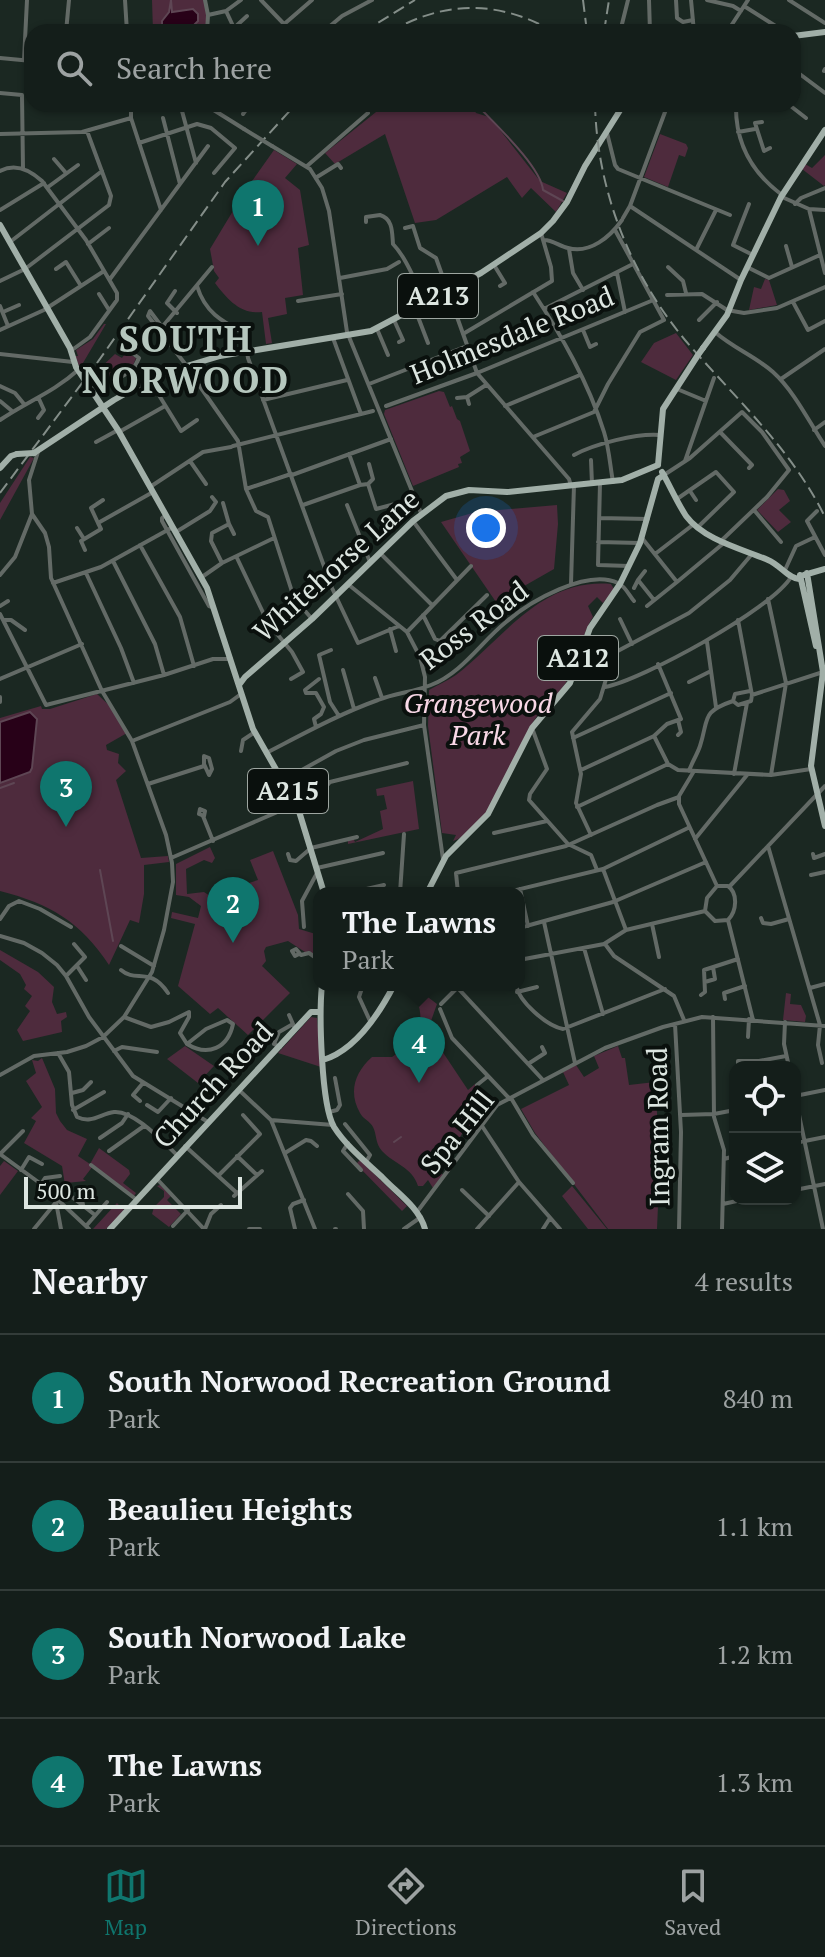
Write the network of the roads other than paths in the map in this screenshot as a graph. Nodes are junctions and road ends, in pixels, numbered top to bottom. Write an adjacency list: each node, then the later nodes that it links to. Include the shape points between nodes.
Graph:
1 (27, 0): 25 (street)
2 (69, 0): 26 (street)
3 (125, 0): 27 (street)
4 (205, 0): 20 (street)
5 (231, 0): 17 (street)
6 (241, 0): 17 (street)
7 (261, 0): 23 (street)
8 (312, 0): 23 (street)
9 (372, 0): 31 (street)
10 (628, 0): 32 (street)
11 (649, 0): 33 (street)
12 (674, 0): 22 (street, via 677,18)
13 (691, 0): 22 (street)
14 (707, 0): 18 (street)
15 (748, 0): 18 (street)
16 (792, 1): 24 (street)
17 (233, 7): 19 (street)
18 (742, 8): 35 (street); 36 (street)
19 (226, 11): 20 (street); 29 (street)
20 (208, 15): 28 (street)
21 (247, 16): 30 (street)
22 (693, 20): 34 (street)
23 (283, 23)
24 (825, 23)
25 (26, 24)
26 (67, 24)
27 (126, 24)
28 (207, 24)
29 (232, 24)
30 (238, 24)
31 (332, 24)
32 (622, 24)
33 (650, 24)
34 (693, 24)
35 (732, 24)
36 (771, 24)
37 (825, 32): 38 (main road)
38 (801, 35)
39 (0, 58): 40 (street)
40 (24, 60)
41 (801, 75): 43 (street)
42 (0, 93): 64 (street, via 22,95)
43 (825, 93)
44 (131, 112): 52 (street)
45 (182, 112): 57 (street)
46 (218, 112): 71 (street, bridge)
47 (619, 112): 61 (main road, A213)
48 (665, 112): 79 (street)
49 (737, 112): 60 (street)
50 (798, 112): 54 (street)
51 (368, 113): 71 (street)
52 (131, 118): 59 (street); 65 (street)
53 (163, 118): 63 (street)
54 (806, 118)
55 (762, 122): 56 (street)
56 (755, 124): 60 (street); 67 (street, via 765,152)
57 (186, 127): 63 (street); 69 (street); 77 (street, via 205,125 235,148)
58 (825, 130): 83 (main road)
59 (87, 131): 64 (street); 75 (street)
60 (738, 132): 83 (street, via 749,163)
61 (607, 133): 79 (street, via 616,167); 101 (main road, A213)
62 (0, 134): 64 (street)
63 (167, 134): 65 (street); 80 (street)
64 (23, 135): 73 (street)
65 (139, 143): 90 (street)
66 (208, 146): 69 (street)
67 (770, 148)
68 (54, 159): 76 (street)
69 (196, 163): 80 (street)
70 (78, 165): 76 (street)
71 (307, 166): 78 (street)
72 (341, 168): 78 (street, via 338,164)
73 (23, 169): 74 (street); 81 (street)
74 (0, 171)
75 (102, 171): 84 (street); 98 (street, via 111,201)
76 (66, 173): 81 (street)
77 (214, 173)
78 (317, 177): 121 (street, via 327,201)
79 (641, 178): 87 (street); 91 (street)
80 (180, 184): 90 (street)
81 (46, 185): 84 (street); 89 (street)
82 (825, 188): 86 (street)
83 (782, 196): 86 (street); 107 (main road)
84 (60, 204): 98 (street); 102 (street)
85 (749, 204): 107 (street, via 733,245)
86 (795, 204): 88 (street)
87 (630, 206): 99 (street); 106 (street)
88 (809, 209): 92 (street); 108 (street)
89 (0, 210)
90 (161, 210): 122 (street)
91 (716, 210): 93 (street); 106 (street)
92 (825, 210)
93 (730, 215)
94 (366, 222): 139 (street, via 366,217 380,215 388,221 393,244)
95 (0, 225): 100 (main road, A215)
96 (109, 228): 103 (street)
97 (405, 228): 131 (street, via 414,225 420,248 436,258)
98 (78, 229): 103 (street); 116 (street)
99 (615, 230): 105 (street, via 593,245); 111 (street)
100 (2, 234): 102 (main road, A215)
101 (543, 236): 105 (street); 110 (main road, A213); 132 (street, via 552,279)
102 (10, 242): 116 (main road, A215)
103 (88, 244): 118 (street)
104 (787, 247): 115 (street)
105 (569, 249): 129 (street)
106 (696, 250): 123 (street)
107 (753, 255): 114 (main road)
108 (820, 255): 115 (street); 120 (street)
109 (396, 262): 121 (street, via 387,269)
110 (494, 265): 127 (street, via 505,283); 131 (main road, A213)
111 (632, 265): 119 (street); 138 (street)
112 (212, 267): 126 (street)
113 (668, 267): 133 (street, via 683,281)
114 (747, 267): 115 (street, via 769,278); 123 (main road)
115 (792, 267)
116 (25, 269): 124 (street); 144 (main road, A215)
117 (56, 269): 125 (street, via 66,262)
118 (104, 271): 122 (street); 125 (street)
119 (617, 273): 129 (street); 150 (street)
120 (825, 273)
121 (339, 278): 134 (street)
122 (109, 280): 147 (street, via 118,296)
123 (741, 280): 148 (main road)
124 (0, 281)
125 (81, 286): 144 (street)
126 (197, 286): 151 (street); 171 (street, via 214,316 244,333)
127 (500, 286)
128 (825, 287): 141 (street)
129 (583, 290): 146 (street)
130 (175, 291): 151 (street, via 167,303)
131 (448, 291): 139 (main road, A213); 160 (street)
132 (533, 292): 146 (street); 160 (street)
133 (686, 293): 135 (street); 140 (street)
134 (342, 294): 137 (street); 161 (street)
135 (667, 295)
136 (101, 296): 147 (street)
137 (298, 301)
138 (652, 301): 150 (street, Holmesdale Road); 202 (street, via 664,320 639,333)
139 (426, 302): 145 (main road, A213)
140 (717, 302): 148 (street); 153 (street)
141 (793, 302): 148 (street, via 764,311); 154 (street, via 808,330)
142 (19, 305): 149 (street)
143 (0, 306): 149 (street)
144 (47, 308): 155 (street); 170 (main road, A215)
145 (415, 309): 152 (main road, A213); 165 (street)
146 (544, 309): 163 (street)
147 (109, 310): 170 (street, via 90,337)
148 (729, 310): 159 (main road)
149 (2, 312): 155 (street)
150 (625, 312): 157 (street, Holmesdale Road)
151 (177, 313): 175 (street, via 162,330)
152 (394, 320): 156 (main road, A213); 164 (street, via 403,340)
153 (699, 320)
154 (825, 321)
155 (8, 326): 158 (street)
156 (377, 329): 161 (main road, A213); 173 (street)
157 (582, 329): 163 (street, Holmesdale Road); 167 (street, via 590,347)
158 (0, 330)
159 (715, 332): 181 (street); 187 (main road, bridge)
160 (463, 334): 168 (street)
161 (348, 335): 162 (main road, A213); 184 (street)
162 (332, 337): 171 (main road, A213); 182 (street)
163 (563, 337): 178 (street, Holmesdale Road); 179 (street)
164 (399, 342)
165 (428, 343)
166 (120, 344): 177 (street, via 139,358)
167 (596, 344)
168 (467, 346): 178 (street); 184 (street)
169 (825, 349): 181 (street)
170 (71, 350): 174 (main road, A215)
171 (246, 351): 175 (main road, A213); 192 (street)
172 (0, 354): 174 (street)
173 (388, 355)
174 (73, 362): 176 (main road, A215)
175 (183, 363): 183 (main road, A213); 217 (street)
176 (78, 370): 191 (street); 197 (main road, A215)
177 (133, 370): 183 (street); 188 (street, via 112,382)
178 (477, 373): 185 (street); 200 (street, Holmesdale Road)
179 (580, 375): 199 (street); 202 (street)
180 (714, 378): 194 (street)
181 (780, 379): 208 (street)
182 (347, 380): 192 (street); 203 (street)
183 (146, 381): 188 (main road, A213); 198 (street)
184 (369, 384): 200 (street)
185 (486, 384): 189 (street); 199 (street)
186 (0, 386): 195 (street)
187 (675, 388): 194 (street); 211 (main road, via 663,409)
188 (120, 396): 197 (main road, A213)
189 (467, 397): 190 (street); 196 (street)
190 (457, 398)
191 (39, 399): 195 (street); 204 (street, via 44,410)
192 (263, 400): 212 (street)
193 (0, 401): 201 (street)
194 (706, 401): 225 (street)
195 (24, 404): 201 (street)
196 (469, 404)
197 (103, 406): 209 (main road, A215); 219 (main road, A213)
198 (165, 406): 206 (street, via 181,431); 209 (street)
199 (505, 406): 213 (street)
200 (379, 409): 203 (street, Holmesdale Road); 214 (street)
201 (12, 411): 205 (street)
202 (596, 411): 213 (street); 216 (street)
203 (361, 414): 212 (street, Holmesdale Road)
204 (38, 418)
205 (0, 420)
206 (197, 420)
207 (825, 422): 208 (street)
208 (814, 430): 218 (street)
209 (118, 431): 215 (street); 237 (main road, A215)
210 (720, 432): 225 (street); 228 (street, via 752,465); 252 (street, via 743,412 789,469)
211 (660, 435): 216 (street); 227 (main road)
212 (277, 437): 217 (street, Holmesdale Road); 229 (street)
213 (533, 437): 236 (street)
214 (391, 439): 220 (street); 248 (street)
215 (96, 442)
216 (607, 444): 221 (street); 231 (street)
217 (235, 446): 223 (street, Holmesdale Road); 238 (street)
218 (825, 446)
219 (36, 452): 224 (main road, bridge); 254 (street, via 29,477)
220 (349, 454): 229 (street); 235 (street)
221 (574, 455)
222 (591, 460): 234 (street)
223 (190, 461): 232 (street); 237 (street, Holmesdale Road)
224 (2, 462)
225 (684, 463): 230 (street)
226 (369, 464): 233 (street, via 373,479)
227 (658, 465): 230 (main road); 231 (main road, Whitehorse Lane)
228 (749, 468)
229 (292, 475): 238 (street); 249 (street)
230 (664, 475): 243 (main road); 257 (main road, A212, via 658,479)
231 (613, 482): 234 (main road, Whitehorse Lane)
232 (206, 484)
233 (368, 484): 235 (street); 242 (street)
234 (596, 484): 236 (main road, Whitehorse Lane); 256 (street)
235 (360, 485): 249 (street)
236 (572, 486): 251 (main road, Whitehorse Lane, via 460,491); 298 (street)
237 (152, 489): 261 (street, Holmesdale Road); 265 (main road, A215)
238 (246, 489): 268 (street, via 256,511 268,517)
239 (690, 491): 243 (street); 245 (street); 263 (street, via 716,472 734,492)
240 (379, 496): 242 (street)
241 (212, 497): 265 (street, via 216,502 210,511)
242 (371, 498): 247 (street, via 378,510)
243 (677, 499): 263 (main road)
244 (103, 500): 261 (street, via 91,508)
245 (696, 500)
246 (223, 503): 262 (street)
247 (399, 503)
248 (418, 504): 251 (street); 255 (street)
249 (303, 505): 302 (street)
250 (347, 505): 282 (street)
251 (430, 507): 255 (main road, Whitehorse Lane)
252 (754, 510): 272 (street); 273 (street)
253 (817, 511): 267 (street, via 807,520)
254 (32, 514): 259 (street); 260 (street)
255 (421, 515): 258 (main road, Whitehorse Lane)
256 (599, 518): 257 (street); 271 (street)
257 (648, 519): 270 (main road, A212)
258 (413, 521): 276 (main road, Whitehorse Lane); 293 (street)
259 (37, 522): 260 (street); 296 (street, via 48,543)
260 (29, 523): 290 (street, via 15,557)
261 (98, 523): 269 (street, via 101,529)
262 (229, 524): 266 (street); 283 (street, via 212,533)
263 (696, 525): 272 (main road); 277 (street)
264 (77, 528): 269 (street)
265 (172, 530): 274 (street); 291 (main road, A215); 310 (street)
266 (234, 534)
267 (815, 537): 279 (street); 286 (street, via 796,546)
268 (274, 538): 280 (street); 313 (street, via 294,598)
269 (84, 539): 275 (street)
270 (641, 540): 271 (street); 277 (street); 285 (main road, A212)
271 (598, 542): 285 (street, via 598,563)
272 (723, 542): 278 (main road); 295 (street)
273 (781, 542)
274 (140, 545): 281 (street); 329 (street, via 180,617)
275 (85, 550)
276 (380, 553): 282 (main road, Whitehorse Lane); 308 (street)
277 (655, 554): 295 (street)
278 (752, 554): 286 (main road); 324 (street, via 689,613)
279 (825, 555)
280 (237, 558): 283 (street); 322 (street, via 268,623)
281 (113, 561): 289 (street); 335 (street, via 155,644)
282 (371, 562): 297 (main road, Whitehorse Lane)
283 (222, 563): 291 (street)
284 (471, 566): 293 (street)
285 (629, 566): 299 (main road, A212)
286 (785, 570): 292 (main road)
287 (824, 570): 292 (main road)
288 (645, 571): 294 (street)
289 (86, 573): 296 (street); 342 (street)
290 (0, 575)
291 (202, 577): 310 (main road, A215)
292 (800, 577): 303 (street); 321 (main road)
293 (457, 580): 308 (street)
294 (638, 580): 300 (street); 304 (street)
295 (677, 582): 304 (street)
296 (53, 583): 323 (street)
297 (348, 584): 302 (main road, Whitehorse Lane); 316 (street)
298 (571, 584): 299 (street, Ross Road); 345 (street, Ross Road, via 516,613 460,666)
299 (620, 584): 306 (street); 360 (main road, A212, via 590,628 568,687)
300 (634, 588)
301 (487, 595): 311 (street, via 440,641)
302 (335, 596): 313 (main road, Whitehorse Lane); 317 (street, via 358,643)
303 (768, 599): 315 (street); 343 (street)
304 (654, 600): 309 (street)
305 (8, 601): 307 (street)
306 (634, 601)
307 (0, 606)
308 (432, 606): 311 (street)
309 (647, 606)
310 (213, 607): 327 (main road, A215)
311 (423, 615): 319 (street)
312 (1, 617): 318 (street); 330 (street)
313 (312, 619): 322 (main road, Whitehorse Lane)
314 (620, 619): 324 (street)
315 (738, 620): 320 (street); 349 (street)
316 (399, 626): 317 (street); 319 (street)
317 (390, 629): 326 (street)
318 (25, 630)
319 (407, 632): 345 (street, via 420,657)
320 (707, 641): 328 (street); 332 (street)
321 (820, 642): 334 (main road)
322 (284, 643): 336 (main road, Whitehorse Lane); 339 (street, via 305,674)
323 (82, 644): 330 (street); 347 (street)
324 (632, 644): 346 (street, via 615,653)
325 (331, 650): 356 (street, via 319,655 330,702)
326 (396, 651)
327 (231, 659): 329 (street); 333 (main road, A215)
328 (658, 664): 346 (street); 348 (street)
329 (194, 666): 335 (street)
330 (27, 668): 338 (street); 347 (street, via 46,705)
331 (343, 670): 355 (street)
332 (711, 671): 341 (street); 354 (street)
333 (235, 672): 336 (main road); 344 (main road, A215)
334 (824, 672): 343 (street); 371 (main road)
335 (164, 675): 342 (street)
336 (245, 677): 344 (main road, Whitehorse Lane)
337 (375, 678): 351 (street)
338 (0, 679)
339 (291, 679)
340 (319, 679): 359 (street, via 305,690 316,693 324,707 314,719)
341 (689, 682)
342 (134, 683): 347 (street)
343 (786, 684): 349 (street); 376 (street)
344 (239, 685): 350 (main road, A215)
345 (425, 687): 351 (street, Ross Road); 358 (street)
346 (605, 687): 364 (street, via 574,727)
347 (102, 691): 365 (street)
348 (671, 693): 357 (street); 364 (street)
349 (751, 693): 352 (street, via 735,694); 353 (street)
350 (241, 694): 361 (main road, A215); 365 (street)
351 (382, 698): 355 (street, Ross Road)
352 (733, 701): 353 (street); 354 (street)
353 (747, 703): 374 (street)
354 (716, 707): 373 (street, via 707,715)
355 (354, 709): 356 (street, Ross Road)
356 (339, 716): 359 (street, Ross Road)
357 (679, 719): 362 (street); 363 (street)
358 (424, 725): 377 (street, via 336,751); 397 (street)
359 (316, 727): 367 (street, Ross Road)
360 (532, 728): 385 (street, via 547,769 529,797); 398 (main road, A212, via 488,814)
361 (255, 732): 366 (street, via 243,740); 367 (main road, A215)
362 (678, 735)
363 (654, 736): 369 (street); 372 (street)
364 (573, 738): 372 (street)
365 (132, 741): 378 (street)
366 (241, 751)
367 (266, 753): 377 (main road, A215)
368 (407, 763): 382 (street, via 330,782 318,796)
369 (668, 764): 373 (street); 383 (street)
370 (204, 766): 378 (street)
371 (812, 769): 376 (street); 380 (main road)
372 (581, 770): 383 (street)
373 (691, 771): 374 (street); 381 (street)
374 (734, 774): 375 (street)
375 (747, 775): 376 (street); 392 (street)
376 (771, 775)
377 (282, 781): 382 (main road, A215)
378 (148, 784): 403 (street)
379 (825, 786): 380 (street)
380 (818, 794): 386 (main road); 395 (street)
381 (679, 797): 387 (street); 390 (street)
382 (297, 806): 393 (street); 396 (main road, A215)
383 (577, 807): 390 (street)
384 (203, 816): 393 (street)
385 (547, 821): 388 (street); 394 (street)
386 (825, 826)
387 (688, 828): 392 (street); 407 (street)
388 (494, 833)
389 (404, 834): 415 (street)
390 (591, 835): 394 (street)
391 (357, 837): 396 (street)
392 (695, 839): 405 (street)
393 (213, 841): 403 (street)
394 (570, 845): 407 (street, via 591,855); 417 (street, via 456,873)
395 (768, 846): 412 (street); 425 (street)
396 (311, 848): 400 (street, via 296,861); 406 (main road, A215)
397 (441, 849): 398 (street); 404 (street)
398 (450, 851): 404 (main road, A212)
399 (383, 853): 406 (street)
400 (288, 854)
401 (813, 854): 402 (street)
402 (825, 854)
403 (171, 858): 447 (street, via 172,889)
404 (443, 861): 416 (main road, A212)
405 (706, 862): 411 (street); 419 (street)
406 (317, 870): 413 (main road, A215); 432 (street, via 302,901)
407 (600, 870): 418 (street); 419 (street)
408 (825, 872): 409 (street)
409 (811, 875)
410 (384, 885): 414 (street)
411 (717, 886): 412 (street); 420 (street)
412 (730, 886): 426 (street, via 735,909)
413 (322, 887)
414 (375, 887)
415 (400, 887)
416 (430, 887)
417 (457, 887)
418 (525, 888)
419 (615, 901): 427 (street); 434 (street)
420 (705, 911): 426 (street, via 716,921); 429 (street)
421 (525, 912): 430 (street)
422 (767, 915): 428 (street)
423 (761, 918): 428 (street)
424 (0, 919): 431 (street, via 19,901)
425 (789, 919): 428 (street); 457 (street)
426 (728, 920): 445 (street)
427 (544, 922): 430 (street); 441 (street)
428 (769, 923)
429 (652, 924): 434 (street); 443 (street)
430 (528, 926): 433 (street)
431 (71, 927)
432 (304, 927)
433 (525, 927)
434 (626, 930): 437 (street)
435 (0, 936): 450 (street, via 42,953)
436 (74, 944): 446 (street, via 85,957)
437 (605, 944): 439 (street); 458 (street, via 614,956)
438 (121, 946): 447 (street)
439 (584, 948): 441 (street); 471 (street)
440 (299, 954): 442 (street)
441 (551, 954): 444 (street); 482 (street)
442 (313, 956)
443 (659, 957)
444 (525, 959)
445 (738, 959): 448 (street); 455 (street)
446 (77, 966): 450 (street); 452 (street)
447 (154, 966): 451 (street)
448 (713, 967): 453 (street, via 703,971); 453 (street, via 715,979)
449 (121, 970): 451 (street)
450 (66, 976): 483 (street)
451 (149, 977): 467 (street); 473 (street)
452 (86, 980)
453 (704, 983): 468 (street)
454 (825, 984): 457 (street)
455 (745, 986): 469 (street, via 724,993); 475 (street)
456 (537, 987): 459 (street)
457 (810, 988): 481 (street)
458 (665, 989): 471 (street); 476 (street, via 676,999)
459 (525, 990)
460 (322, 991): 470 (main road)
461 (361, 991): 478 (street)
462 (391, 991): 478 (main road)
463 (452, 991): 502 (street, via 441,1006 452,1038)
464 (461, 991): 499 (street)
465 (521, 991): 466 (street)
466 (517, 992): 482 (street, via 551,1024)
467 (168, 993)
468 (701, 995)
469 (725, 999)
470 (315, 1012): 480 (main road, Church Road); 493 (main road)
471 (603, 1014): 482 (street)
472 (289, 1015): 480 (street)
473 (124, 1017): 483 (street); 486 (street, via 151,1027 189,1012 180,1033)
474 (713, 1017): 475 (street, Spa Hill); 476 (street, Spa Hill); 521 (street)
475 (751, 1020): 477 (street, Spa Hill); 484 (street)
476 (685, 1021): 479 (street, Spa Hill)
477 (785, 1022): 481 (street, Spa Hill); 492 (street)
478 (372, 1023): 493 (main road)
479 (675, 1024): 496 (street, Spa Hill); 523 (street, Ingram Road)
480 (294, 1026): 487 (main road, Church Road)
481 (822, 1026): 497 (street)
482 (567, 1028): 496 (street)
483 (103, 1037): 489 (street); 491 (street)
484 (748, 1037)
485 (265, 1041): 487 (street)
486 (187, 1044): 486 (street, via 208,1028 227,1020 233,1024 221,1046 200,1051)
487 (277, 1045): 508 (main road, Church Road)
488 (542, 1047): 499 (street, via 545,1053)
489 (114, 1051): 490 (street, via 122,1047); 506 (street)
490 (157, 1052)
491 (58, 1053): 500 (street, via 32,1056); 511 (street)
492 (786, 1056): 494 (street); 495 (street)
493 (323, 1060): 519 (main road)
494 (757, 1061)
495 (787, 1061)
496 (575, 1063): 504 (street, Spa Hill)
497 (822, 1063)
498 (0, 1064): 500 (street)
499 (528, 1064): 504 (street)
500 (7, 1071): 501 (street)
501 (0, 1075)
502 (487, 1077): 507 (street); 513 (street)
503 (335, 1078): 519 (street, via 340,1105)
504 (543, 1080): 513 (street, Spa Hill)
505 (91, 1082): 511 (street)
506 (143, 1083): 514 (street); 515 (street, via 133,1095)
507 (477, 1085)
508 (239, 1090): 524 (street); 525 (main road, Church Road)
509 (825, 1090): 512 (street)
510 (104, 1092): 517 (street)
511 (72, 1093): 517 (street)
512 (801, 1095)
513 (510, 1097): 530 (street, Spa Hill); 558 (street)
514 (171, 1098): 516 (street, via 158,1112); 525 (street)
515 (140, 1101)
516 (147, 1105)
517 (73, 1110): 520 (street, via 88,1121)
518 (729, 1111): 521 (street)
519 (329, 1112): 529 (main road)
520 (128, 1114): 531 (street); 535 (street)
521 (714, 1114): 523 (street); 548 (street)
522 (243, 1115): 526 (street)
523 (681, 1115): 598 (street, Ingram Road)
524 (271, 1120): 529 (street); 542 (street)
525 (208, 1122): 539 (main road, Church Road)
526 (250, 1123): 532 (street); 545 (street, via 260,1134)
527 (801, 1123): 536 (street)
528 (345, 1124): 547 (street, via 370,1155)
529 (333, 1125): 538 (main road)
530 (482, 1125): 557 (street); 578 (street, Spa Hill)
531 (144, 1126): 541 (street); 544 (street)
532 (243, 1130)
533 (23, 1131): 543 (street)
534 (825, 1137): 536 (street)
535 (100, 1138)
536 (805, 1141): 537 (street); 562 (street)
537 (801, 1142)
538 (348, 1143): 547 (main road); 549 (street, via 343,1151)
539 (185, 1146): 544 (main road, Church Road); 554 (street)
540 (317, 1146): 542 (street, via 306,1140)
541 (109, 1151)
542 (285, 1153): 570 (street)
543 (0, 1154): 552 (street)
544 (177, 1155): 556 (main road, Church Road)
545 (237, 1156): 554 (street); 554 (street, via 259,1173 236,1195)
546 (729, 1158): 548 (street)
547 (363, 1159): 549 (street); 578 (main road)
548 (724, 1159): 574 (street)
549 (354, 1163): 553 (street)
550 (42, 1164): 552 (street, via 29,1157)
551 (91, 1165): 569 (street)
552 (21, 1170): 559 (street)
553 (361, 1170)
554 (219, 1175)
555 (60, 1176): 559 (street)
556 (157, 1179): 569 (main road, Church Road); 577 (street)
557 (519, 1182): 580 (street); 581 (street)
558 (573, 1183)
559 (41, 1184): 564 (street)
560 (825, 1184): 562 (street)
561 (65, 1185): 564 (street)
562 (814, 1186): 563 (street); 600 (street)
563 (801, 1189)
564 (47, 1190): 571 (street)
565 (462, 1190): 580 (street)
566 (348, 1194): 592 (street, via 363,1211)
567 (72, 1197): 575 (street)
568 (89, 1200): 575 (street, via 82,1200)
569 (137, 1200): 586 (main road, Church Road)
570 (304, 1200): 590 (street, via 290,1208); 591 (street)
571 (56, 1202): 583 (street); 584 (street); 585 (street)
572 (105, 1202): 579 (street)
573 (729, 1203): 574 (street)
574 (723, 1204): 599 (street)
575 (83, 1205): 579 (street)
576 (221, 1205): 587 (street)
577 (188, 1210): 582 (street); 587 (street)
578 (419, 1214): 593 (street, Spa Hill); 594 (main road)
579 (95, 1215): 583 (street)
580 (489, 1216): 595 (street)
581 (550, 1218): 596 (street); 597 (street)
582 (173, 1226)
583 (87, 1228)
584 (34, 1229)
585 (61, 1229)
586 (110, 1229)
587 (204, 1229)
588 (249, 1229): 589 (street)
589 (260, 1229)
590 (295, 1229)
591 (315, 1229)
592 (364, 1229)
593 (404, 1229)
594 (425, 1229)
595 (477, 1229)
596 (543, 1229)
597 (560, 1229)
598 (679, 1229)
599 (722, 1229)
600 (823, 1229)

